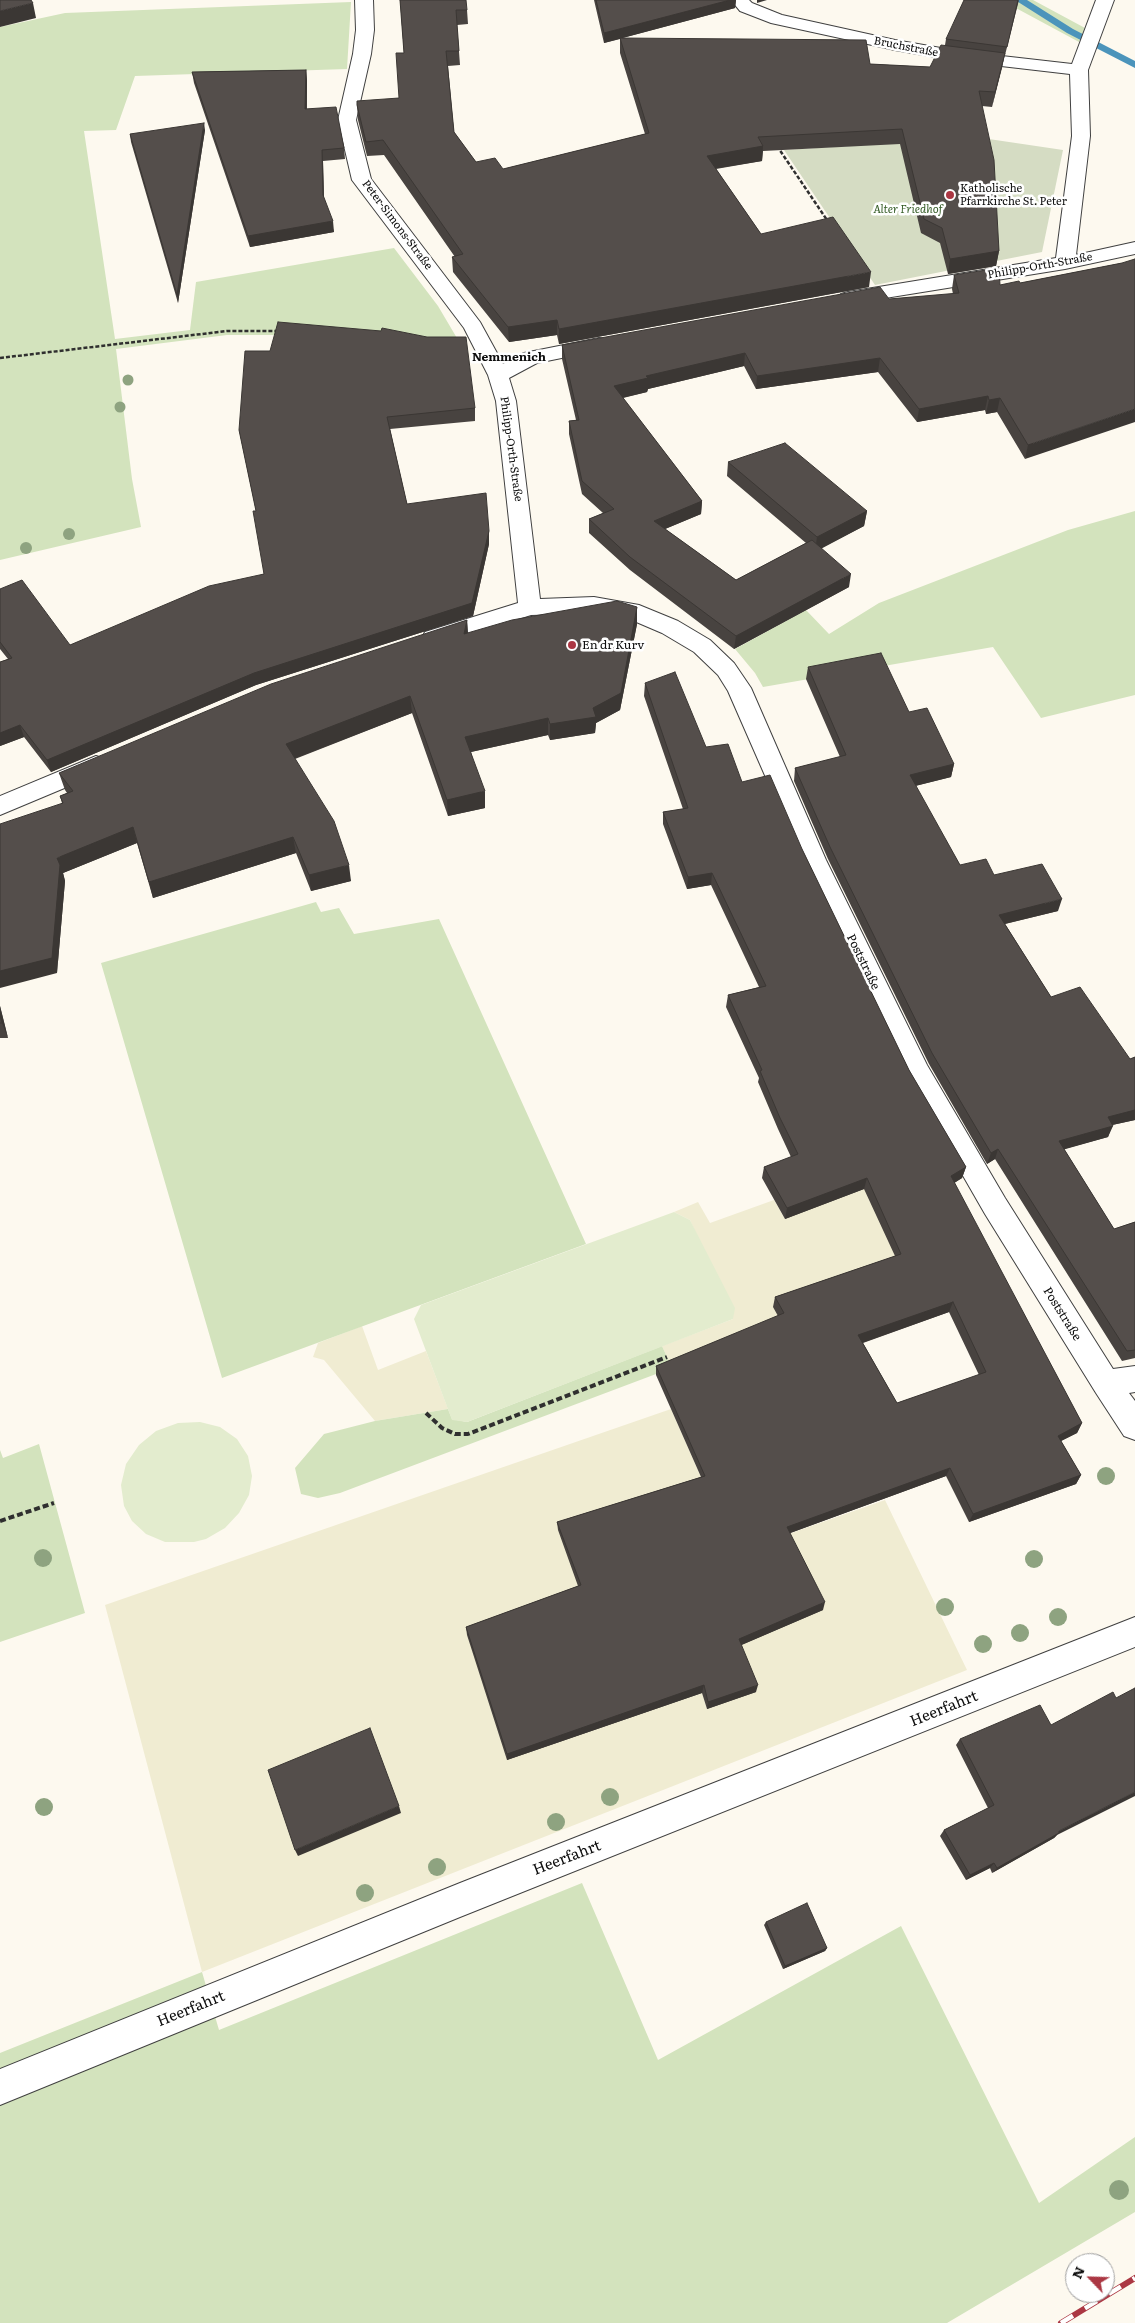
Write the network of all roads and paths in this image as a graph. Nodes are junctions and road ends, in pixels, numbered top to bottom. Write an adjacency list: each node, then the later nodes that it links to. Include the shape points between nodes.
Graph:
1 (364, 0): 13 (street, Peter-Simons-Straße, via 362,54 348,120 362,180 473,326)
2 (740, 0): 4 (street, Bruchstraße, via 746,7 777,19 895,45 950,55)
3 (1105, 0): 4 (street)
4 (1079, 70): 8 (street, via 1081,136)
5 (772, 138): 6 (path)
6 (830, 224)
7 (1135, 248): 8 (street, Philipp-Orth-Straße)
8 (1065, 263): 9 (street, Philipp-Orth-Straße)
9 (828, 302)
10 (287, 330): 12 (path, via 227,331)
11 (614, 341): 13 (street, via 531,358)
12 (0, 358)
13 (498, 375): 14 (street, Philipp-Orth-Straße, via 506,401)
14 (530, 607): 15 (street); 20 (street, Poststraße, via 578,604 631,611 686,636 726,669 740,688 814,860 917,1072 995,1206)
15 (416, 644)
16 (119, 755): 17 (street)
17 (0, 806)
18 (667, 1357): 21 (path, via 468,1434 456,1434 442,1428)
19 (1135, 1379): 20 (street)
20 (1106, 1384): 22 (street, Poststraße)
21 (426, 1413)
22 (1135, 1426)
23 (54, 1503): 24 (path)
24 (0, 1522)
25 (1135, 1632): 26 (street, Heerfahrt)
26 (0, 2087)

